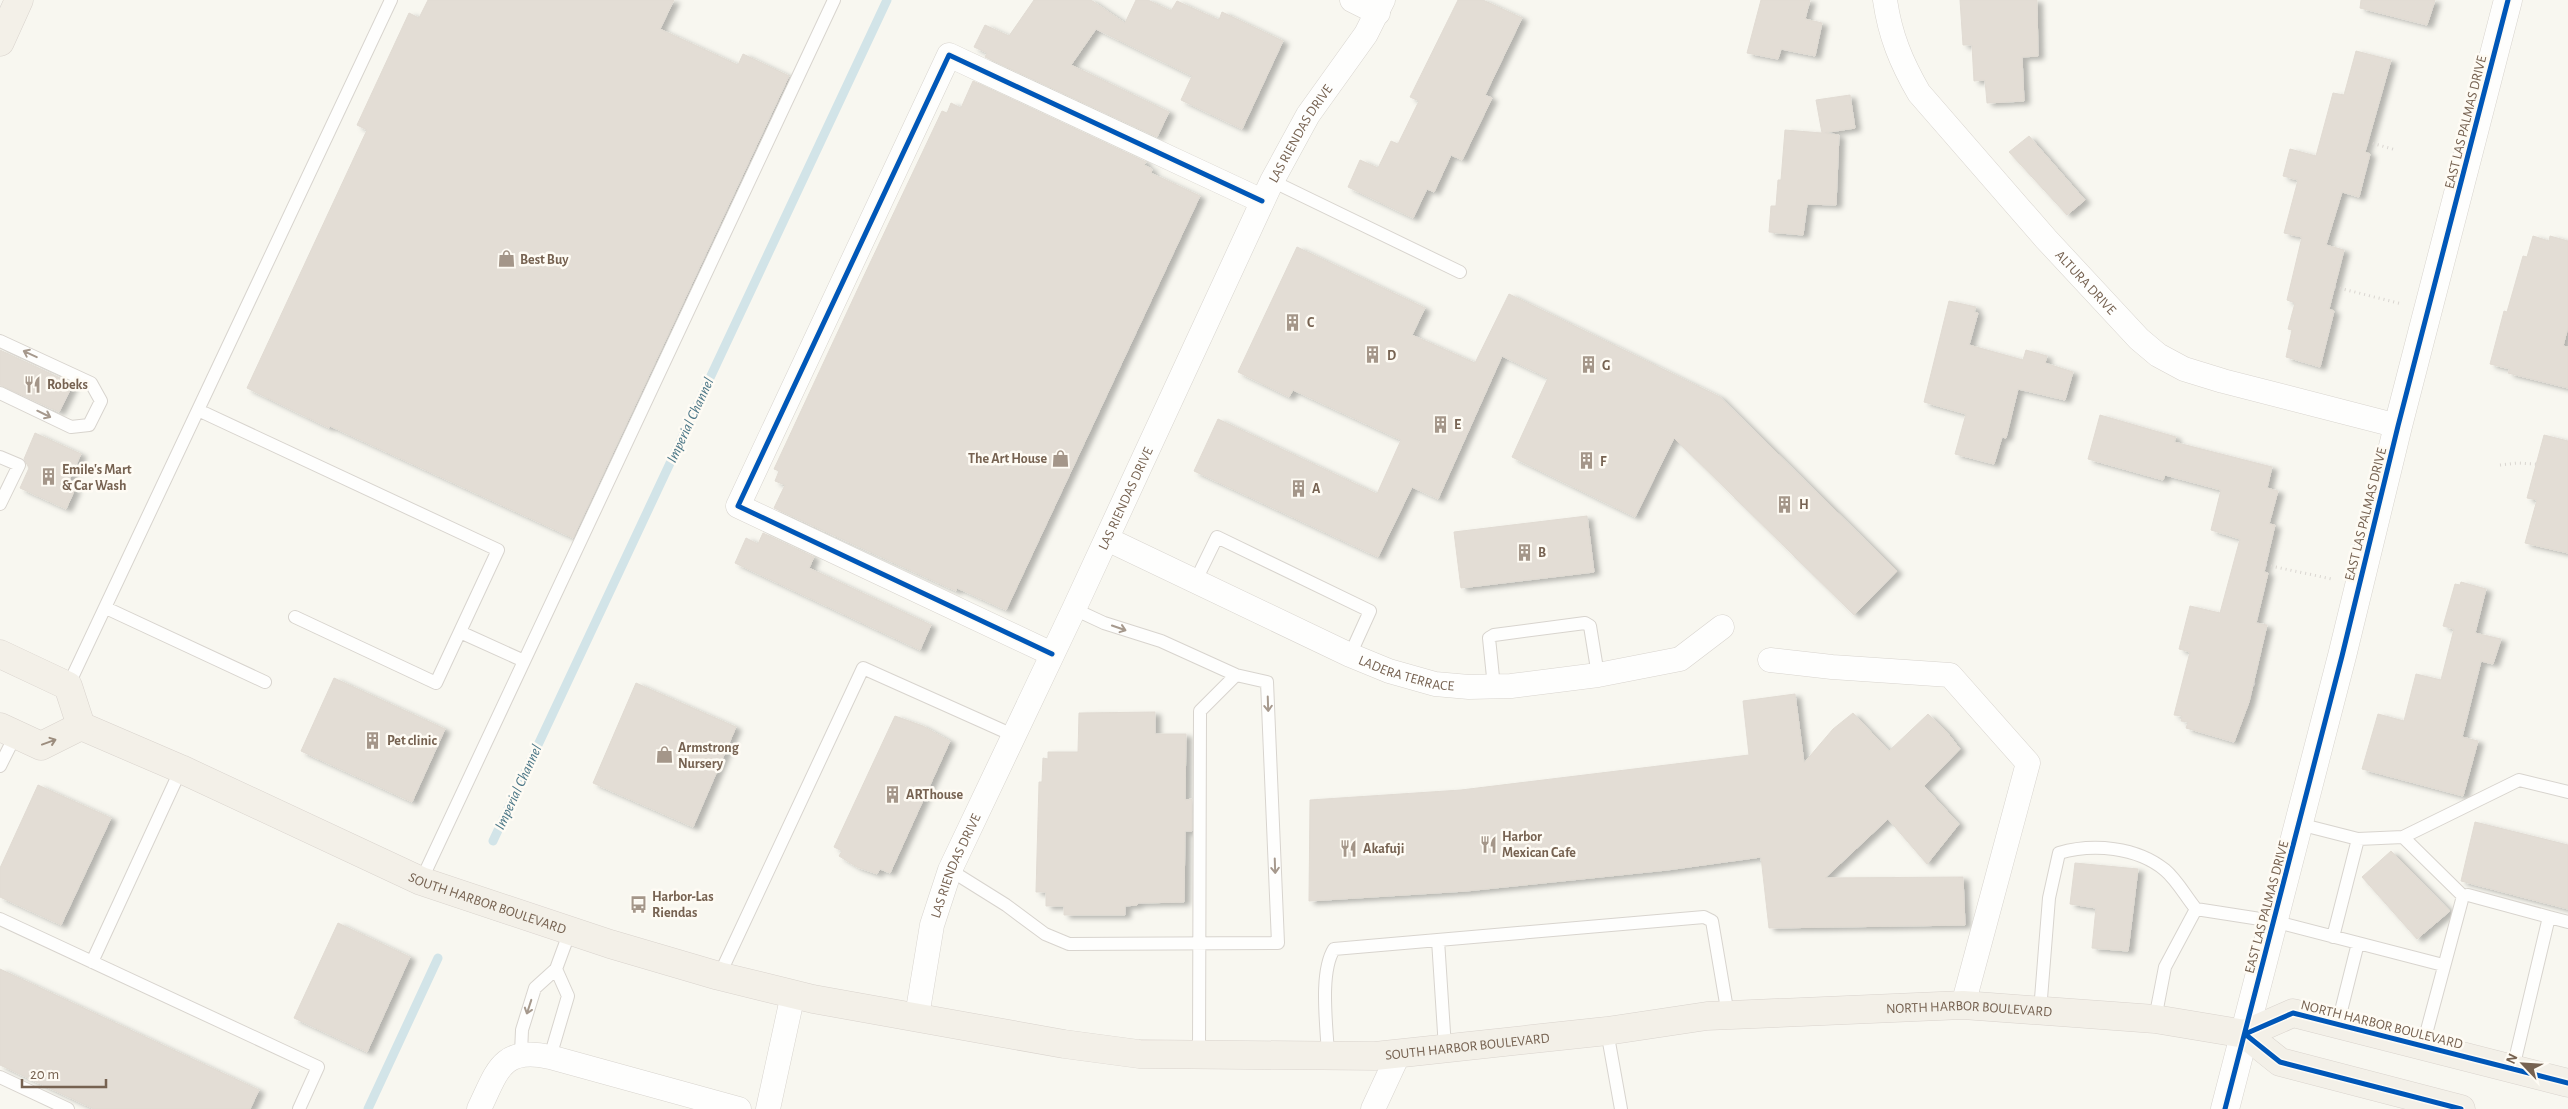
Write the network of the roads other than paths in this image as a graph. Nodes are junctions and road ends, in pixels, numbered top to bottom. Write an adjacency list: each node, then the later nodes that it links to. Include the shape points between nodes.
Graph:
1 (19, 0): 8 (main road)
2 (391, 0): 13 (lane)
3 (834, 0): 28 (lane)
4 (1352, 0): 7 (street)
5 (1885, 0): 14 (street, ALTURA DRIVE, via 1892,39 1905,71 1919,93 2046,239 2151,350 2174,364 2223,382)
6 (2508, 0): 14 (street, EAST LAS PALMAS DRIVE)
7 (1380, 6): 9 (street, LAS RIENDAS DRIVE, via 1366,34 1308,115)
8 (0, 42)
9 (1267, 192): 10 (lane); 17 (street, LAS RIENDAS DRIVE); 25 (street, via 949,55 738,506)
10 (1460, 272)
11 (0, 340): 12 (lane, one-way to 11, via 71,427 89,424 101,401 92,383)
12 (0, 393)
13 (198, 410): 19 (lane); 23 (lane, via 498,550)
14 (2398, 426): 40 (street, EAST LAS PALMAS DRIVE)
15 (0, 457): 16 (lane, via 18,465)
16 (0, 504)
17 (1107, 539): 18 (street, LADERA TERRACE); 20 (street, LAS RIENDAS DRIVE)
18 (1196, 580): 26 (street, LADERA TERRACE); 26 (lane, via 1216,537 1370,611)
19 (106, 608): 31 (lane); 32 (lane)
20 (1074, 609): 25 (street, LAS RIENDAS DRIVE); 30 (lane, one-way to 30, via 1104,623 1161,641)
21 (295, 617): 23 (lane, via 436,683)
22 (1722, 627): 29 (street, LADERA TERRACE, via 1680,659)
23 (460, 632): 28 (lane)
24 (0, 654): 32 (main road)
25 (1052, 654): 36 (street, LAS RIENDAS DRIVE)
26 (1350, 655): 33 (street, LADERA TERRACE, via 1389,671 1435,684)
27 (1770, 660): 61 (street, via 1950,675 2028,763)
28 (524, 661): 44 (lane)
29 (1598, 675): 33 (street, LADERA TERRACE); 33 (lane, via 1590,626 1585,623 1489,638)
30 (1236, 676): 55 (lane, via 1200,711); 55 (lane, one-way to 55, via 1267,682 1278,943)
31 (265, 682)
32 (68, 686): 34 (main road)
33 (1494, 686)
34 (82, 726): 35 (main road, one-way to 34, via 41,746); 38 (main road, SOUTH HARBOR BOULEVARD)
35 (8, 730): 37 (lane)
36 (1014, 736): 43 (street, LAS RIENDAS DRIVE); 59 (lane, via 864,668)
37 (0, 766)
38 (182, 769): 44 (main road, SOUTH HARBOR BOULEVARD); 56 (lane)
39 (2568, 792): 41 (lane, via 2519,780)
40 (2299, 824): 42 (lane); 49 (street, EAST LAS PALMAS DRIVE)
41 (2403, 837): 42 (lane); 45 (lane)
42 (2358, 839): 52 (lane)
43 (950, 870): 55 (lane, via 1045,934 1069,944); 65 (street, LAS RIENDAS DRIVE, via 932,925)
44 (421, 881): 51 (main road, SOUTH HARBOR BOULEVARD)
45 (2463, 896): 47 (lane); 57 (lane)
46 (2196, 909): 49 (lane); 63 (lane, via 2166,870 2139,853 2080,847 2059,853 2049,898); 66 (lane, via 2165,967)
47 (2549, 917): 50 (lane); 77 (lane)
48 (0, 919): 56 (lane)
49 (2273, 921): 52 (lane); 69 (street, EAST LAS PALMAS DRIVE)
50 (2568, 922)
51 (570, 931): 58 (lane); 59 (main road, SOUTH HARBOR BOULEVARD)
52 (2333, 936): 54 (lane)
53 (1438, 940): 64 (lane, via 1704,917 1712,921); 71 (lane); 75 (lane, via 1334,949 1326,972)
54 (2358, 943): 57 (lane); 67 (lane)
55 (1199, 944): 74 (lane)
56 (92, 962): 81 (lane, via 318,1067)
57 (2443, 965): 70 (lane)
58 (556, 969): 72 (lane, one-way to 72, via 535,988 522,1030); 76 (lane, via 568,996)
59 (719, 976): 60 (main road, SOUTH HARBOR BOULEVARD)
60 (793, 994): 65 (main road, SOUTH HARBOR BOULEVARD); 84 (street)
61 (1962, 1005): 62 (main road, NORTH HARBOR BOULEVARD); 63 (main road, NORTH HARBOR BOULEVARD)
62 (1870, 1009): 64 (main road, SOUTH HARBOR BOULEVARD)
63 (2040, 1011): 66 (main road, NORTH HARBOR BOULEVARD)
64 (1728, 1015): 68 (main road, SOUTH HARBOR BOULEVARD)
65 (917, 1016): 74 (main road, SOUTH HARBOR BOULEVARD, via 1064,1044 1138,1054)
66 (2155, 1019): 69 (main road, NORTH HARBOR BOULEVARD)
67 (2338, 1024): 69 (main road, NORTH HARBOR BOULEVARD, via 2293,1013); 70 (main road, NORTH HARBOR BOULEVARD)
68 (1606, 1031): 71 (main road, SOUTH HARBOR BOULEVARD); 86 (lane)
69 (2245, 1034): 87 (street, EAST LAS PALMAS DRIVE); 88 (main road, NORTH HARBOR BOULEVARD, via 2280,1062)
70 (2423, 1045): 77 (main road, NORTH HARBOR BOULEVARD)
71 (1445, 1048): 73 (main road, SOUTH HARBOR BOULEVARD)
72 (521, 1053): 76 (street); 82 (street, via 502,1063)
73 (1399, 1053): 75 (main road, SOUTH HARBOR BOULEVARD); 85 (street)
74 (1199, 1054): 75 (main road, SOUTH HARBOR BOULEVARD)
75 (1328, 1056)
76 (550, 1057): 83 (street)
77 (2513, 1068): 79 (main road, NORTH HARBOR BOULEVARD)
78 (0, 1077): 80 (lane)
79 (2568, 1083)
80 (68, 1109)
81 (299, 1109)
82 (479, 1109)
83 (739, 1109)
84 (768, 1109)
85 (1373, 1109)
86 (1621, 1109)
87 (2225, 1109)
88 (2461, 1109)

